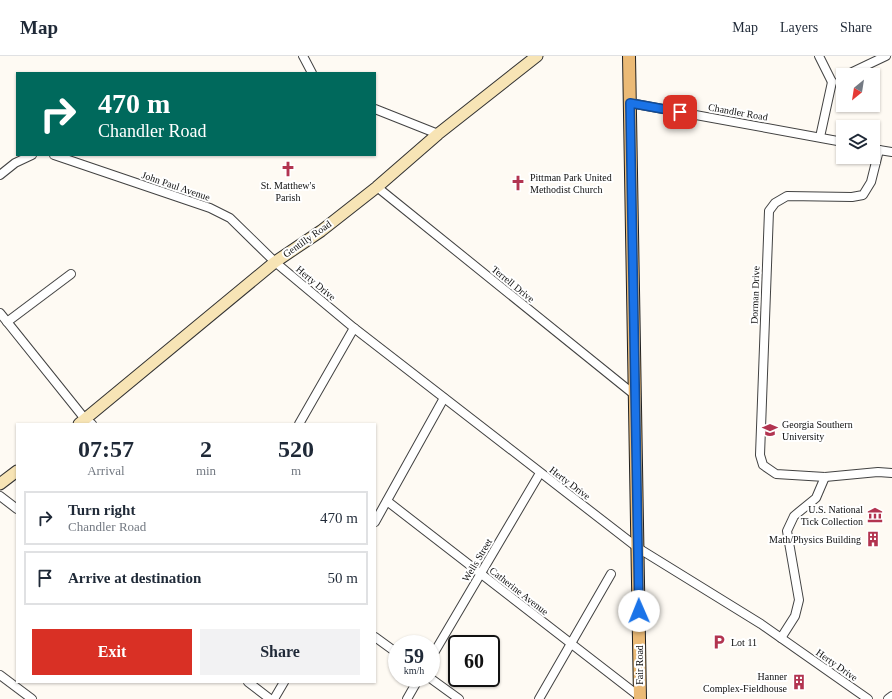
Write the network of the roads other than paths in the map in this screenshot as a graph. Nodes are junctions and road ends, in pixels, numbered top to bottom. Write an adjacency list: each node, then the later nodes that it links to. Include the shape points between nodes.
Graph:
1 (303, 56): 7 (street)
2 (629, 56): 10 (main road, Fair Road)
3 (819, 56): 9 (street)
4 (886, 56): 6 (street)
5 (531, 58): 12 (street, Gentilly Road)
6 (861, 68)
7 (311, 72)
8 (836, 80): 9 (street)
9 (832, 82): 13 (street)
10 (630, 103): 13 (street, Chandler Road); 27 (main road, Fair Road)
11 (376, 109): 12 (street)
12 (438, 134): 21 (street, Gentilly Road)
13 (820, 137): 14 (street, Chandler Road)
14 (836, 140)
15 (880, 150): 16 (street)
16 (892, 152)
17 (30, 156): 20 (street, via 14,163)
18 (57, 156): 22 (street, John Paul Avenue, via 210,208 230,218)
19 (874, 164): 34 (street, Dorman Drive, via 871,182 863,195 787,196 775,203 769,211 760,455 763,465 776,474)
20 (0, 174)
21 (377, 187): 22 (street, Gentilly Road, via 320,232); 27 (street, Terrell Drive)
22 (275, 262): 26 (street, Herty Drive); 29 (street, Gentilly Road)
23 (71, 274): 25 (street)
24 (0, 313): 25 (street)
25 (7, 322): 29 (street)
26 (354, 328): 28 (street, Herty Drive); 30 (street)
27 (636, 396): 40 (main road, Fair Road)
28 (444, 398): 32 (street, Herty Drive); 37 (street)
29 (85, 422)
30 (300, 423)
31 (16, 472): 35 (street)
32 (540, 473): 40 (street, Herty Drive); 41 (street, Wells Street)
33 (892, 473): 34 (street, Dorman Drive)
34 (825, 477): 44 (street, via 816,498 794,516 787,531 799,600 795,616)
35 (0, 484)
36 (0, 496): 38 (street)
37 (387, 501): 39 (street); 41 (street, Catherine Avenue)
38 (16, 508)
39 (376, 520)
40 (638, 548): 44 (street, Herty Drive); 54 (main road, Fair Road)
41 (480, 574): 45 (street, Wells Street); 46 (street, Catherine Avenue)
42 (612, 574): 46 (street)
43 (376, 638): 47 (street)
44 (781, 638): 61 (street, Herty Drive)
45 (440, 643)
46 (570, 643): 54 (street, Catherine Avenue); 60 (street)
47 (388, 646)
48 (0, 675): 55 (street)
49 (249, 683): 56 (street)
50 (283, 683): 57 (street)
51 (440, 685): 59 (street)
52 (414, 687): 58 (street)
53 (892, 696): 62 (street)
54 (640, 698)
55 (32, 699)
56 (270, 699)
57 (274, 699)
58 (407, 699)
59 (459, 699)
60 (539, 699)
61 (868, 699)
62 (888, 699)

